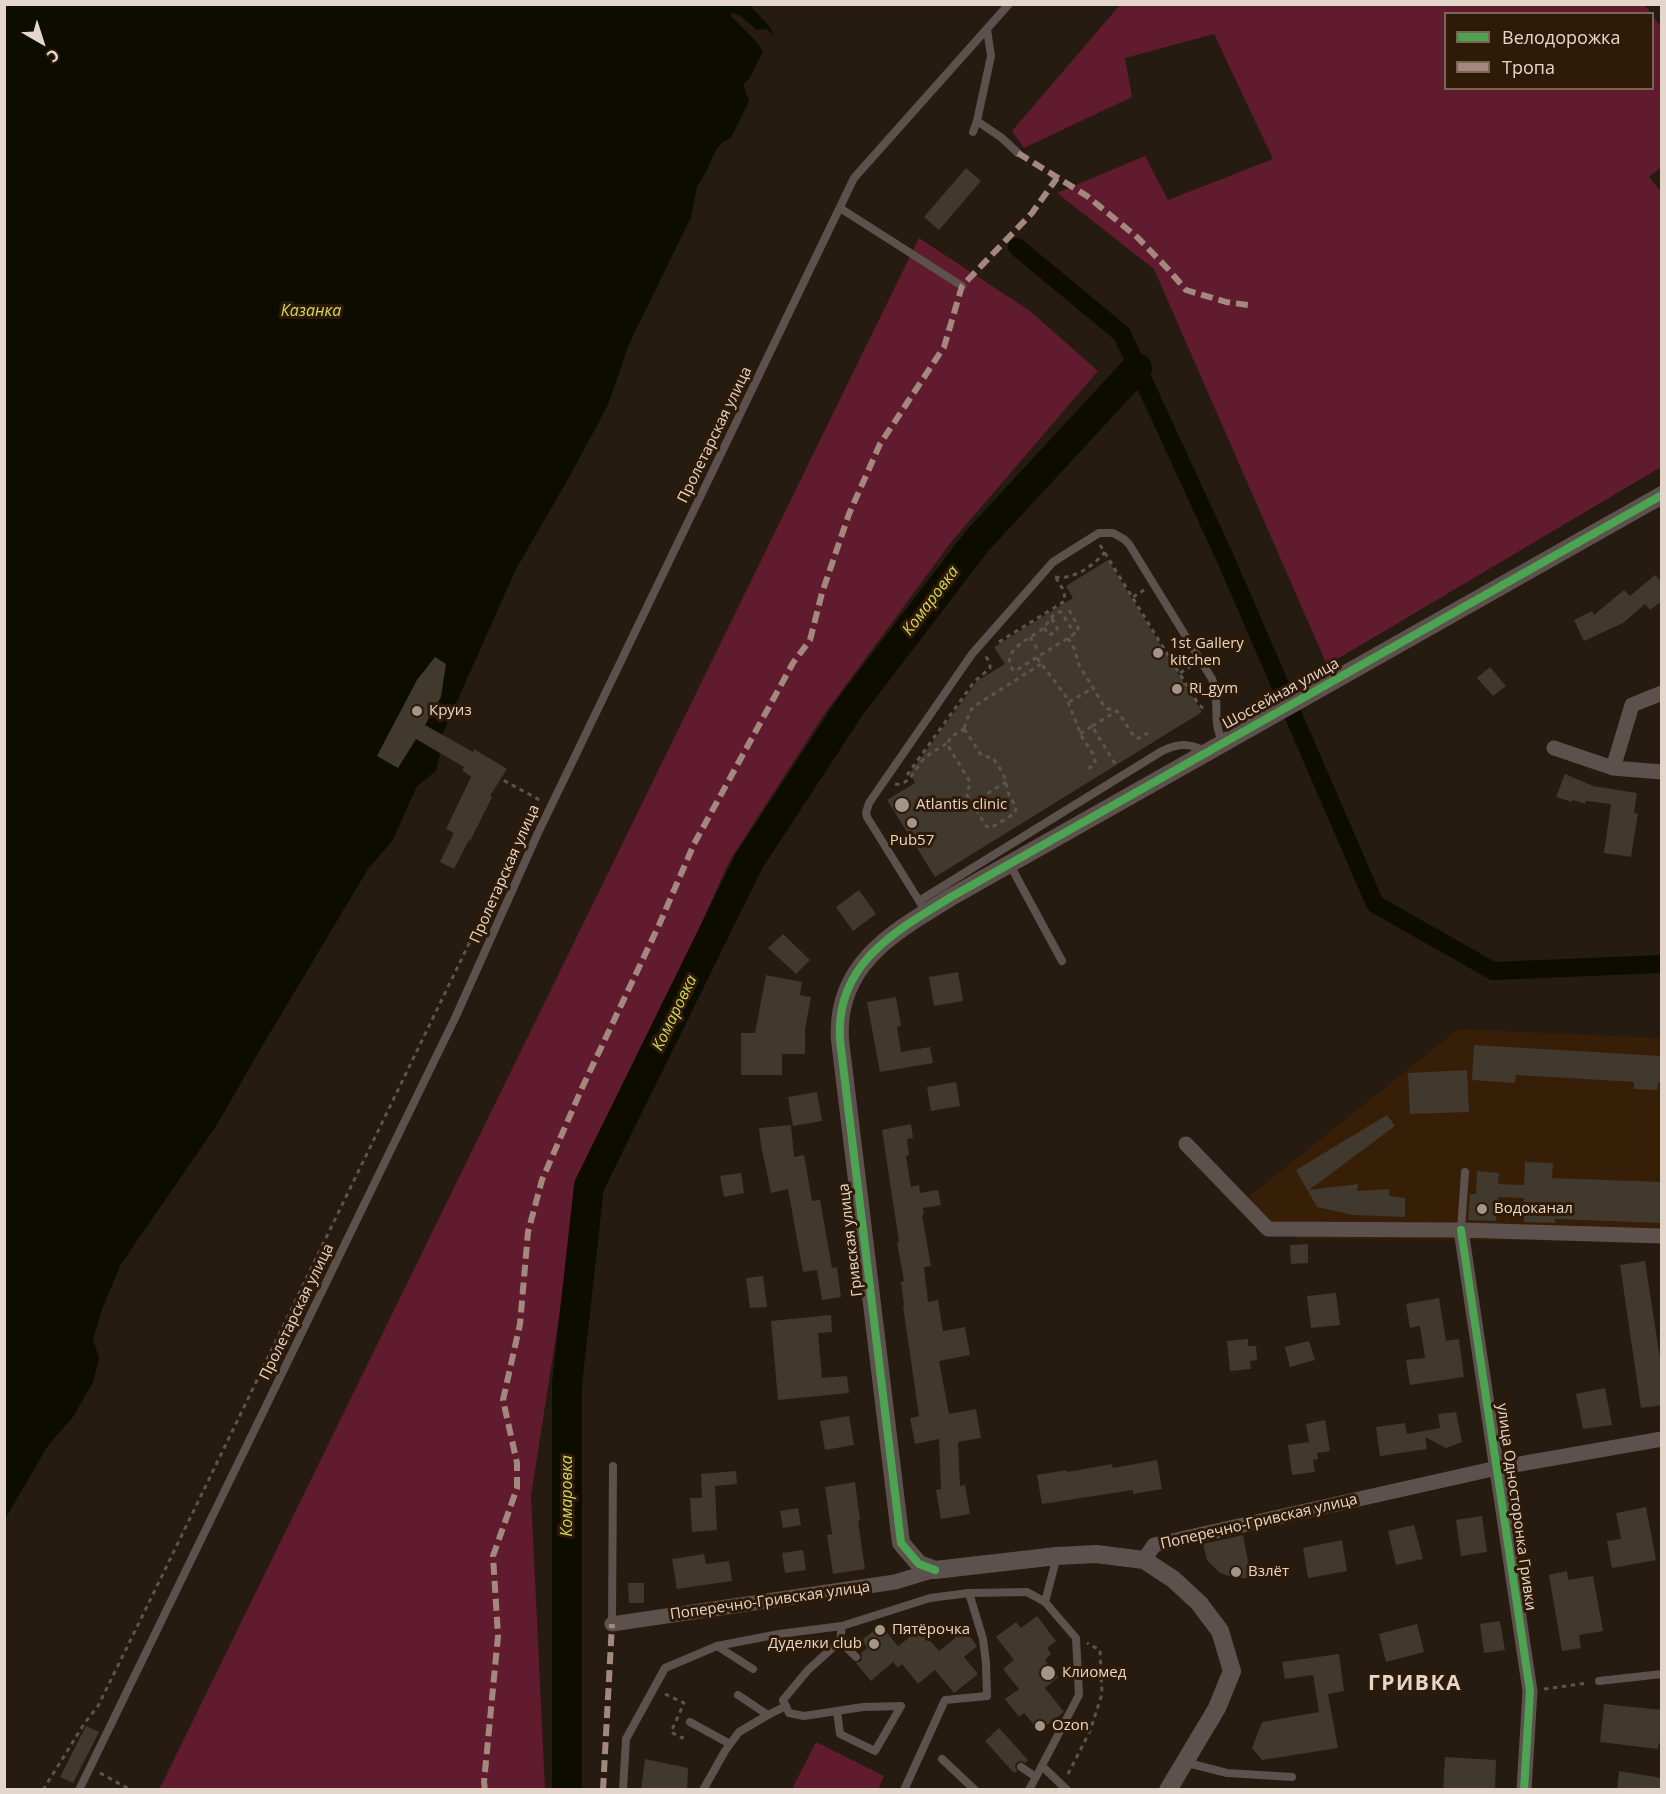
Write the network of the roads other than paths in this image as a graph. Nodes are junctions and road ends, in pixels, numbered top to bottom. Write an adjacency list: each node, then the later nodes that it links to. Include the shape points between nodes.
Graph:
1 (1009, 4): 2 (lane, Пролетарская улица)
2 (987, 29): 3 (lane, via 991,56); 6 (lane, Пролетарская улица, via 854,178)
3 (977, 122): 4 (lane); 5 (lane)
4 (973, 132)
5 (1018, 153)
6 (840, 208): 7 (lane); 51 (lane, Пролетарская улица, via 537,835 446,1037)
7 (962, 286)
8 (1662, 495): 10 (street, Шоссейная улица)
9 (1662, 693): 13 (street, via 1632,705)
10 (1223, 742): 12 (street, Шоссейная улица); 16 (lane, via 1218,731 1212,679 1129,544 1113,533 1099,532 1053,562 982,649 966,661 867,807 867,817)
11 (1554, 748): 13 (street)
12 (1207, 752): 15 (street, Шоссейная улица); 16 (lane, via 1181,744 1162,751)
13 (1613, 768): 14 (street)
14 (1662, 772)
15 (1009, 864): 16 (street, Шоссейная улица); 17 (lane)
16 (920, 911): 27 (street, Гривская улица, via 857,971 845,994 839,1029 901,1543 919,1564)
17 (1062, 961)
18 (1186, 1144): 20 (street, via 1268,1229)
19 (1465, 1172): 20 (lane)
20 (1461, 1230): 21 (street); 24 (street, улица Односторонка Гривки)
21 (1662, 1236)
22 (1662, 1440): 24 (street, Поперечно-Гривская улица)
23 (613, 1466): 30 (lane)
24 (1497, 1468): 26 (street, Поперечно-Гривская улица, via 1154,1545); 58 (street, улица Односторонка Гривки, via 1530,1691)
25 (1057, 1556): 26 (street, Поперечно-Гривская улица, via 1096,1554); 27 (street, Поперечно-Гривская улица); 29 (lane)
26 (1144, 1560): 45 (street, via 1199,1603 1220,1631 1232,1671)
27 (935, 1570): 30 (street, Поперечно-Гривская улица, via 895,1582)
28 (969, 1593): 29 (lane, via 1027,1592); 31 (lane, via 930,1598); 54 (lane, via 987,1663 987,1696 945,1701)
29 (1045, 1602): 46 (lane, via 1076,1638 1078,1695)
30 (612, 1624)
31 (842, 1626): 32 (lane); 33 (lane)
32 (840, 1641): 34 (lane); 39 (lane, via 783,1700)
33 (717, 1646): 35 (lane); 52 (lane, via 665,1668 626,1739)
34 (856, 1657)
35 (753, 1669)
36 (1662, 1674): 37 (lane)
37 (1599, 1681)
38 (738, 1695): 41 (lane)
39 (786, 1706): 40 (lane, via 789,1713 804,1716); 41 (lane)
40 (837, 1711): 40 (lane, via 863,1707 901,1706 875,1751 840,1734)
41 (768, 1715): 43 (lane, via 739,1732)
42 (690, 1722): 43 (lane)
43 (730, 1744): 53 (lane)
44 (942, 1759): 55 (lane)
45 (1184, 1762): 49 (lane, via 1227,1773); 57 (street)
46 (1042, 1766): 48 (lane); 50 (lane)
47 (1021, 1767): 48 (lane)
48 (1036, 1777): 56 (lane)
49 (1292, 1777)
50 (1065, 1788)
51 (79, 1790)
52 (623, 1790)
53 (703, 1790)
54 (903, 1790)
55 (975, 1790)
56 (1029, 1790)
57 (1168, 1790)
58 (1524, 1790)

